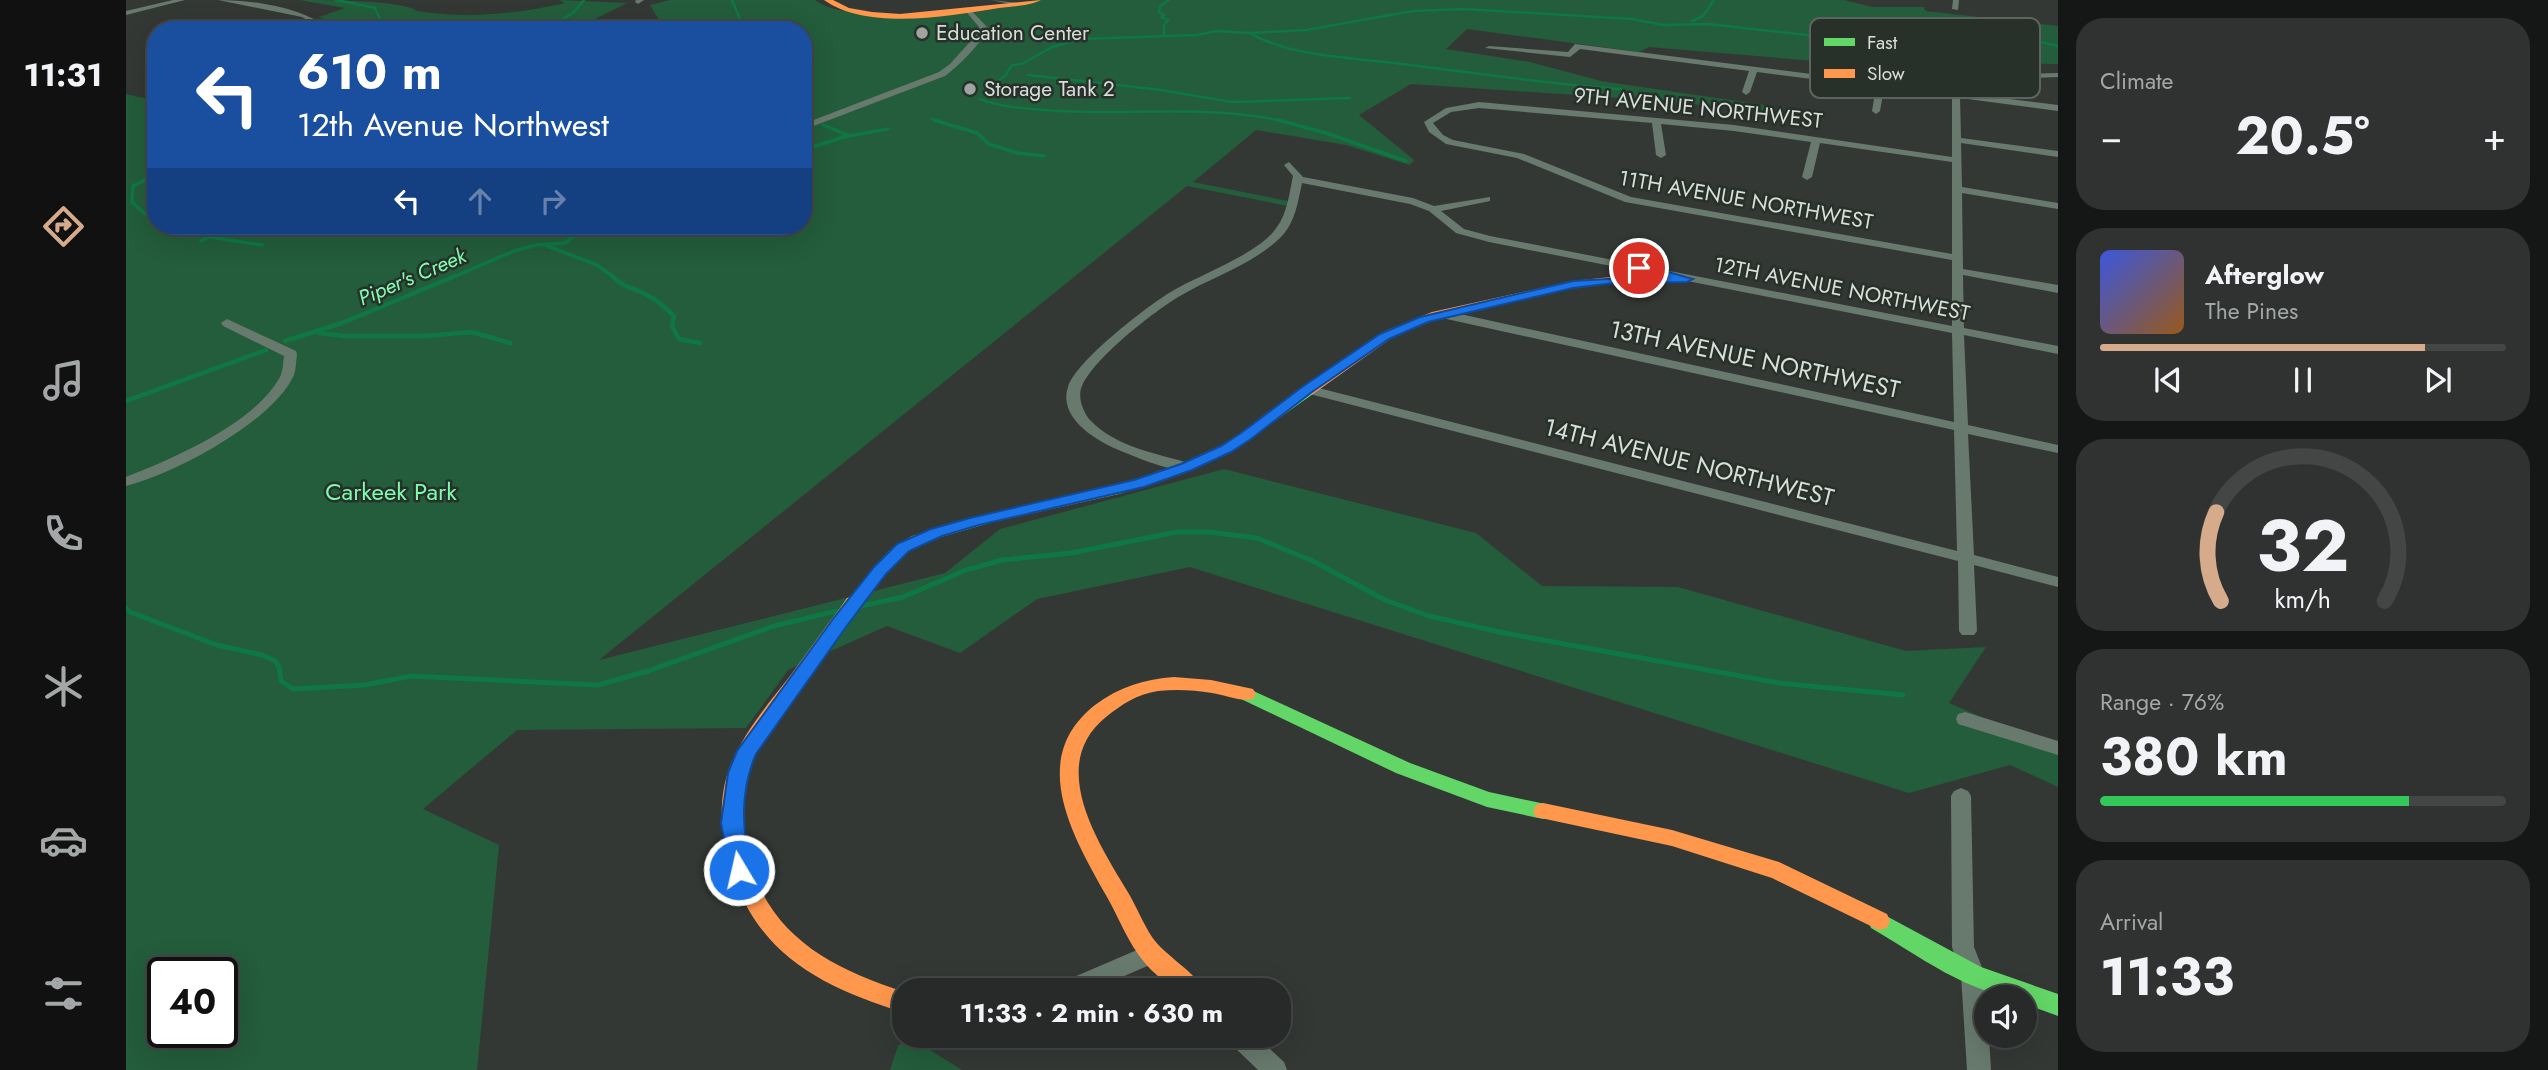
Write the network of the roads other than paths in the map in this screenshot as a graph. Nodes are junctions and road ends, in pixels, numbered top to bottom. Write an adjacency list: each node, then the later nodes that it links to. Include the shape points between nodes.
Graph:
1 (182, 0): 10 (street)
2 (221, 0): 11 (street)
3 (827, 0): 9 (street, via 836,9 862,14)
4 (994, 0): 7 (street)
5 (1038, 0): 7 (street)
6 (1956, 0): 8 (street)
7 (1015, 3): 9 (street)
8 (1956, 9)
9 (966, 10): 25 (street, via 983,27 982,33 953,66 924,82)
10 (126, 13)
11 (316, 21)
12 (1489, 48): 13 (street, via 1570,55 1578,46 1635,57)
13 (1754, 69): 15 (street); 17 (street)
14 (2058, 75): 16 (street)
15 (1810, 76)
16 (2040, 76)
17 (1745, 92)
18 (1878, 98): 22 (street)
19 (1957, 98): 27 (street)
20 (1980, 98): 21 (street)
21 (2058, 108)
22 (1876, 111)
23 (1437, 116): 24 (street, 9TH AVENUE NORTHWEST, via 1479,105); 38 (street, 11TH AVENUE NORTHWEST, via 1428,122 1438,136 1527,157 1617,197)
24 (1656, 121): 26 (street, 9TH AVENUE NORTHWEST); 29 (street)
25 (812, 124)
26 (1816, 139): 30 (street, 9TH AVENUE NORTHWEST); 32 (street)
27 (1957, 139): 28 (street); 30 (street)
28 (2058, 154)
29 (1661, 155)
30 (1956, 160): 34 (street)
31 (1289, 165): 33 (street)
32 (1807, 177)
33 (1297, 179): 37 (street, 12TH AVENUE NORTHWEST, via 1404,199); 49 (street, via 1290,214 1278,234 1145,314 1095,359 1074,387 1076,412 1096,434)
34 (1959, 190): 36 (street); 38 (street)
35 (1486, 199): 37 (street)
36 (2058, 206)
37 (1433, 209): 40 (street, 12TH AVENUE NORTHWEST, via 1460,231 1478,237)
38 (1958, 258): 39 (street)
39 (1958, 271): 41 (street); 44 (street)
40 (1687, 279): 42 (street, via 1588,282); 44 (street, 12TH AVENUE NORTHWEST)
41 (2058, 289)
42 (1442, 314): 46 (street, via 1395,331); 47 (street, 13TH AVENUE NORTHWEST)
43 (227, 323): 50 (street, via 291,354 293,367 281,387 255,413 210,444)
44 (1958, 330): 45 (street, 12TH AVENUE NORTHWEST); 47 (street)
45 (2058, 350)
46 (1307, 389): 49 (street, via 1236,443); 51 (street, 14TH AVENUE NORTHWEST)
47 (1961, 427): 48 (street, 13TH AVENUE NORTHWEST); 51 (street)
48 (2058, 449)
49 (1186, 467): 61 (street, via 1138,484 995,516 897,551 747,751 738,773 732,823 739,870 754,907 815,967 856,990)
50 (126, 482)
51 (1966, 558): 52 (street, 14TH AVENUE NORTHWEST); 53 (street)
52 (2058, 582)
53 (1968, 631)
54 (1965, 719): 55 (street)
55 (2058, 748)
56 (1961, 796): 58 (street, via 1963,947)
57 (1151, 954): 58 (street, via 1087,840 1075,810 1070,759 1075,741 1096,713 1115,699 1163,682 1194,682 1226,687 1271,704 1459,790 1518,808 1672,838 1779,871 1847,903); 59 (street); 60 (street)
58 (1973, 975): 62 (street); 65 (street)
59 (1096, 978)
60 (1178, 978)
61 (892, 1000)
62 (2058, 1005)
63 (1252, 1048): 64 (street)
64 (1275, 1070)
65 (1979, 1070)

